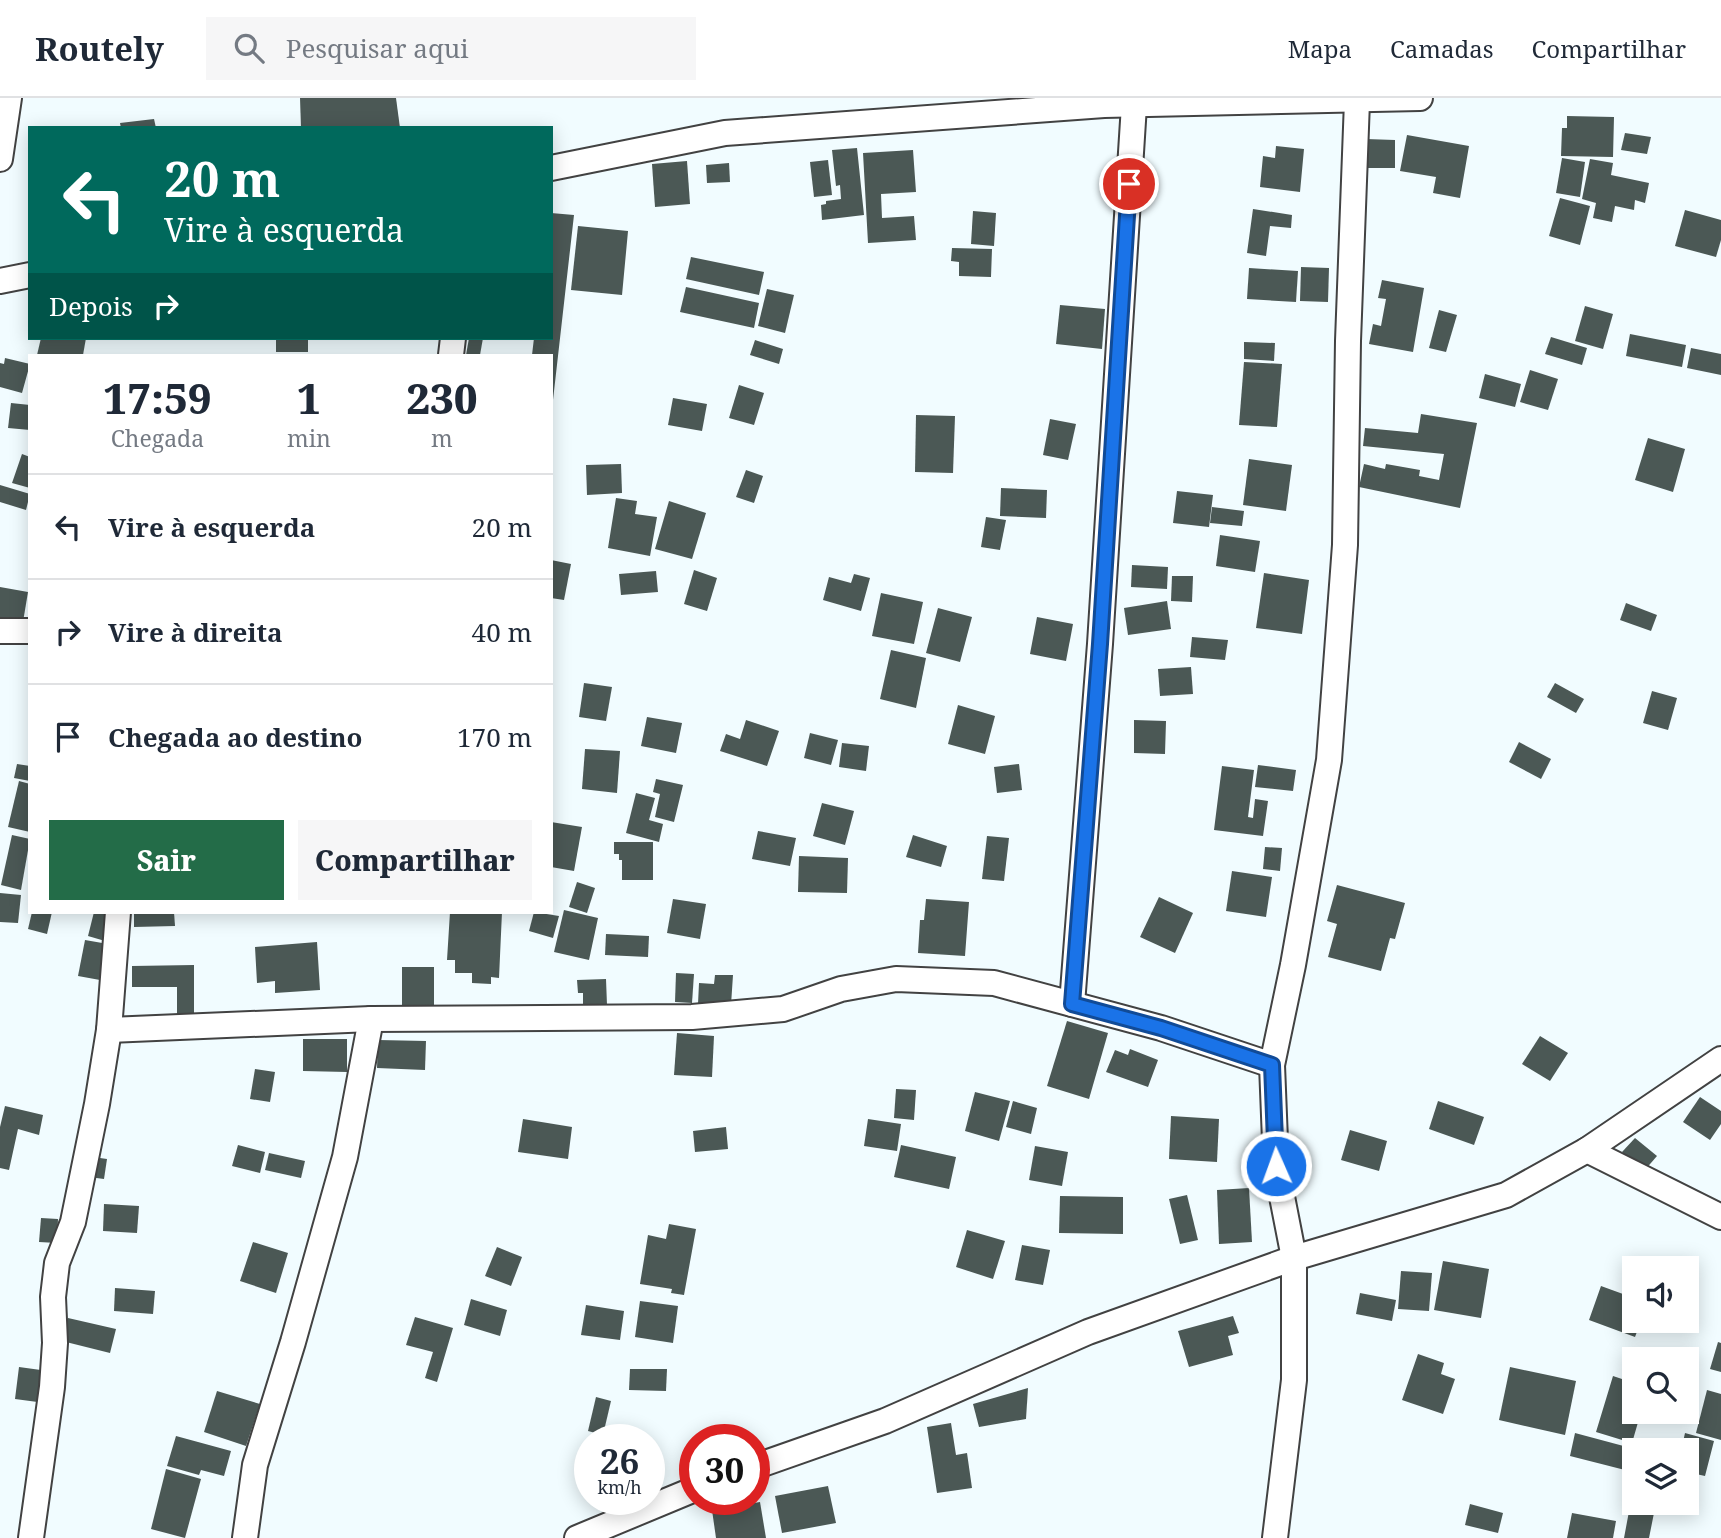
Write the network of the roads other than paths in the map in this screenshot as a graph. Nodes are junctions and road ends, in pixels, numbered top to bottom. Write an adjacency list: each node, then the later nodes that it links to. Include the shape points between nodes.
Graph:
1 (9, 98): 6 (street)
2 (1420, 98): 3 (street)
3 (1357, 101): 5 (street); 17 (street, via 1345,545 1329,760)
4 (1105, 102): 5 (street); 7 (street, via 724,133)
5 (1134, 105): 13 (street)
6 (0, 159)
7 (553, 168)
8 (28, 275): 9 (street)
9 (0, 281)
10 (0, 631): 11 (street)
11 (28, 631)
12 (118, 914): 15 (street)
13 (1072, 1004): 14 (street, via 994,983 896,979 841,989 783,1009 692,1017); 17 (street)
14 (371, 1018): 15 (street); 24 (street, via 345,1157 255,1465)
15 (109, 1030): 23 (street, via 73,1222 57,1263 52,1387)
16 (1721, 1059): 18 (street)
17 (1272, 1065): 20 (street, via 1276,1166)
18 (1587, 1150): 19 (street); 20 (street, via 1506,1195)
19 (1721, 1217)
20 (1294, 1258): 21 (street, via 1087,1332 885,1421); 26 (street, via 1294,1380)
21 (770, 1461)
22 (679, 1496): 25 (street)
23 (31, 1538)
24 (245, 1538)
25 (577, 1538)
26 (1275, 1538)

